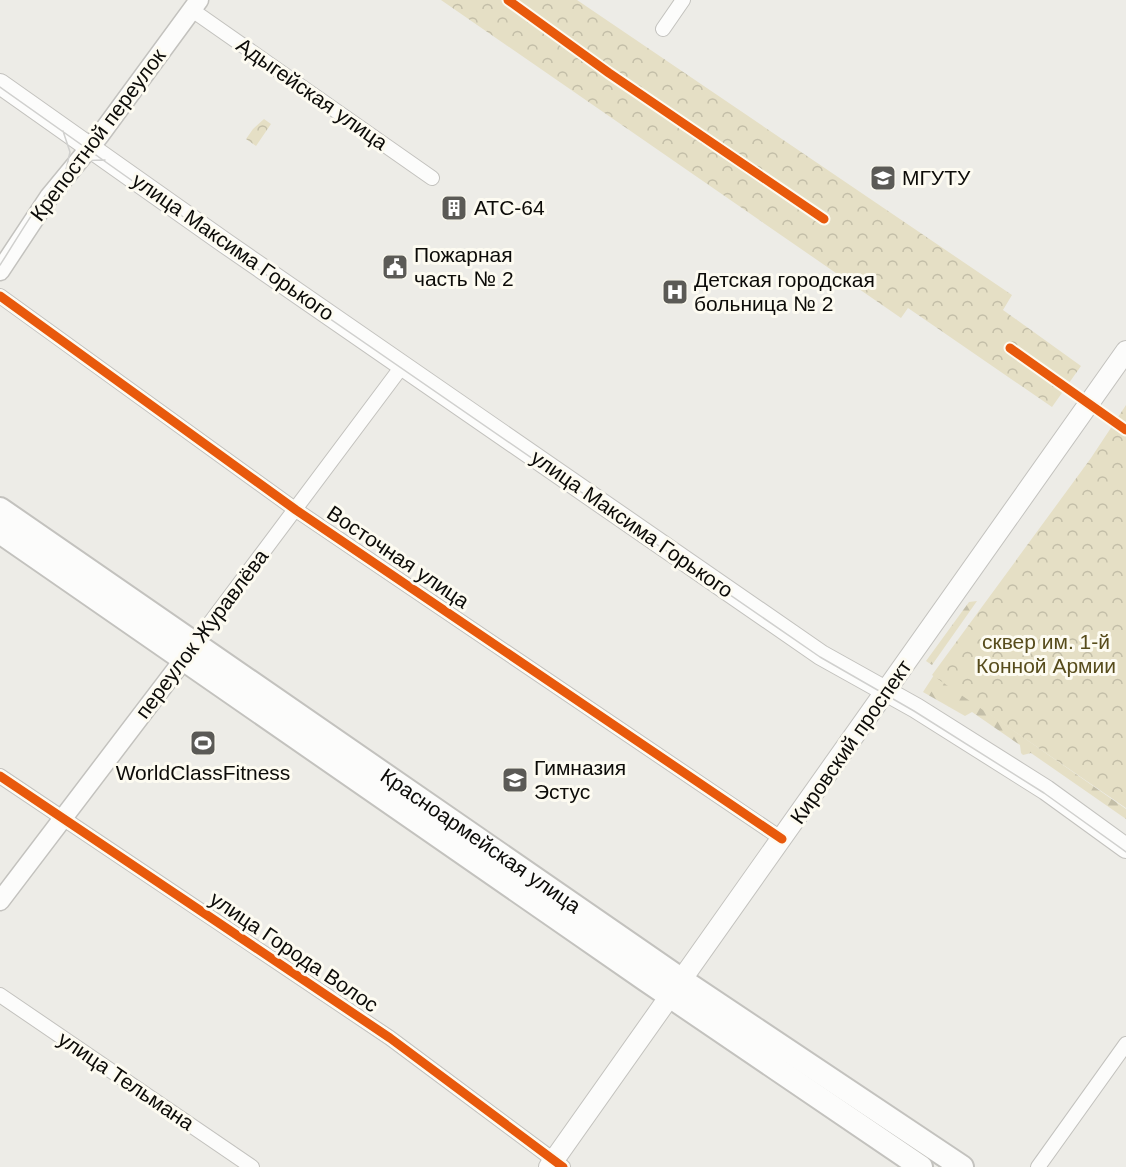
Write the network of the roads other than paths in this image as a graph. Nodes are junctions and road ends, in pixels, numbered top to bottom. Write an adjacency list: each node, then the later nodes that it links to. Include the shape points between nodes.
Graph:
1 (682, 0): 3 (street)
2 (195, 5): 5 (street, Крепостной переулок); 6 (street, Адыгейская улица)
3 (663, 29)
4 (0, 84): 5 (main road, улица Максима Горького)
5 (89, 146): 7 (street, Крепостной переулок, via 49,197); 10 (main road, улица Максима Горького)
6 (432, 178)
7 (0, 271)
8 (0, 296): 12 (street, Восточная улица)
9 (1126, 351): 15 (main road, Кировский проспект)
10 (403, 365): 12 (street, переулок Журавлёва); 15 (main road, улица Максима Горького, via 822,655)
11 (0, 509): 14 (main road, Красноармейская улица)
12 (296, 510): 14 (street, переулок Журавлёва); 18 (street, Восточная улица)
13 (0, 532): 14 (main road, Красноармейская улица)
14 (190, 651): 17 (street, переулок Журавлёва); 21 (main road, Красноармейская улица)
15 (887, 691): 18 (main road, Кировский проспект); 19 (main road, улица Максима Горького, via 1046,790)
16 (0, 776): 17 (street, улица Города Волос)
17 (62, 819): 20 (street, переулок Журавлёва); 24 (street, улица Города Волос, via 390,1038)
18 (782, 839): 21 (main road, Кировский проспект)
19 (1126, 848)
20 (0, 901)
21 (676, 988): 24 (main road, Кировский проспект); 26 (main road, Красноармейская улица); 27 (main road, Красноармейская улица)
22 (0, 995): 25 (street, улица Тельмана)
23 (1126, 1044): 28 (street)
24 (555, 1165)
25 (252, 1167)
26 (921, 1167)
27 (962, 1167)
28 (1038, 1167)

